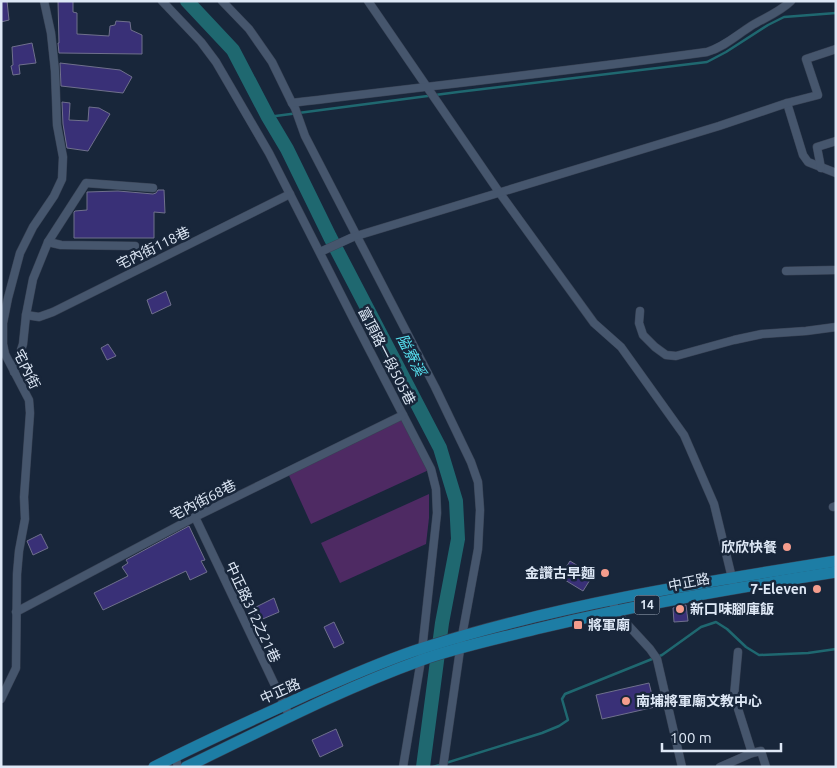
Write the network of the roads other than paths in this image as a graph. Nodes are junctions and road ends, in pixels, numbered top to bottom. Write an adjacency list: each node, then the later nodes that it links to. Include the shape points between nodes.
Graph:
1 (44, 1): 25 (street, 宅內街, via 51,33 57,125 63,157 62,179 20,253 8,298 3,344)
2 (162, 1): 15 (street, 富頂路一段505巷, via 216,62)
3 (222, 1): 9 (street, via 272,62)
4 (368, 1): 7 (street)
5 (791, 1): 7 (street, via 718,49 707,52)
6 (835, 51): 8 (street, via 806,59 818,95)
7 (429, 90): 9 (street); 14 (street)
8 (787, 103): 11 (street, via 803,155 808,162); 14 (street)
9 (295, 109): 16 (street)
10 (836, 141): 11 (street, via 817,147)
11 (821, 168): 12 (street)
12 (836, 173)
13 (153, 188): 17 (street, via 86,183)
14 (499, 192): 16 (street); 30 (street, via 594,323 621,347 684,435 714,504)
15 (290, 194): 19 (street, 富頂路一段505巷); 23 (street, 宅內街118巷, via 53,312 39,317)
16 (354, 237): 19 (street); 33 (street, via 435,387 478,482 478,549)
17 (48, 242): 18 (street); 23 (street, via 33,279)
18 (135, 246)
19 (322, 251): 26 (street, 富頂路一段505巷)
20 (786, 270): 21 (street)
21 (836, 270)
22 (640, 311): 24 (street, via 643,335 655,348 666,355 676,356 762,334)
23 (26, 315): 25 (street, via 23,344)
24 (836, 327)
25 (14, 372): 32 (street, 宅內街, via 29,400 30,413)
26 (403, 415): 27 (street, 宅內街68巷); 35 (street, 富頂路一段505巷, via 431,468 436,489 437,513)
27 (195, 517): 32 (street, 宅內街68巷); 37 (street, 中正路312之21巷)
28 (836, 561): 30 (main road, 中正路 / 14)
29 (836, 572): 30 (main road, 中正路 / 14)
30 (733, 583): 31 (main road, 中正路 / 14)
31 (614, 605): 33 (main road, 中正路 / 14); 45 (street, via 657,659)
32 (16, 612): 36 (street, 宅內街, via 16,668)
33 (461, 642): 35 (main road, 14); 44 (street)
34 (738, 652): 39 (street, via 734,696)
35 (421, 654): 37 (main road, 中正路 / 14, via 369,668); 38 (main road, 中正路 / 14); 43 (street, 富頂路一段505巷)
36 (1, 699)
37 (284, 705): 38 (street, 中正路312之21巷); 40 (main road, 中正路 / 14)
38 (290, 717): 42 (main road, 中正路 / 14)
39 (752, 753): 46 (street); 47 (street, via 761,751)
40 (176, 762): 41 (main road, 中正路 / 14)
41 (154, 767)
42 (186, 767)
43 (403, 767)
44 (443, 767)
45 (682, 767)
46 (720, 767)
47 (766, 767)

